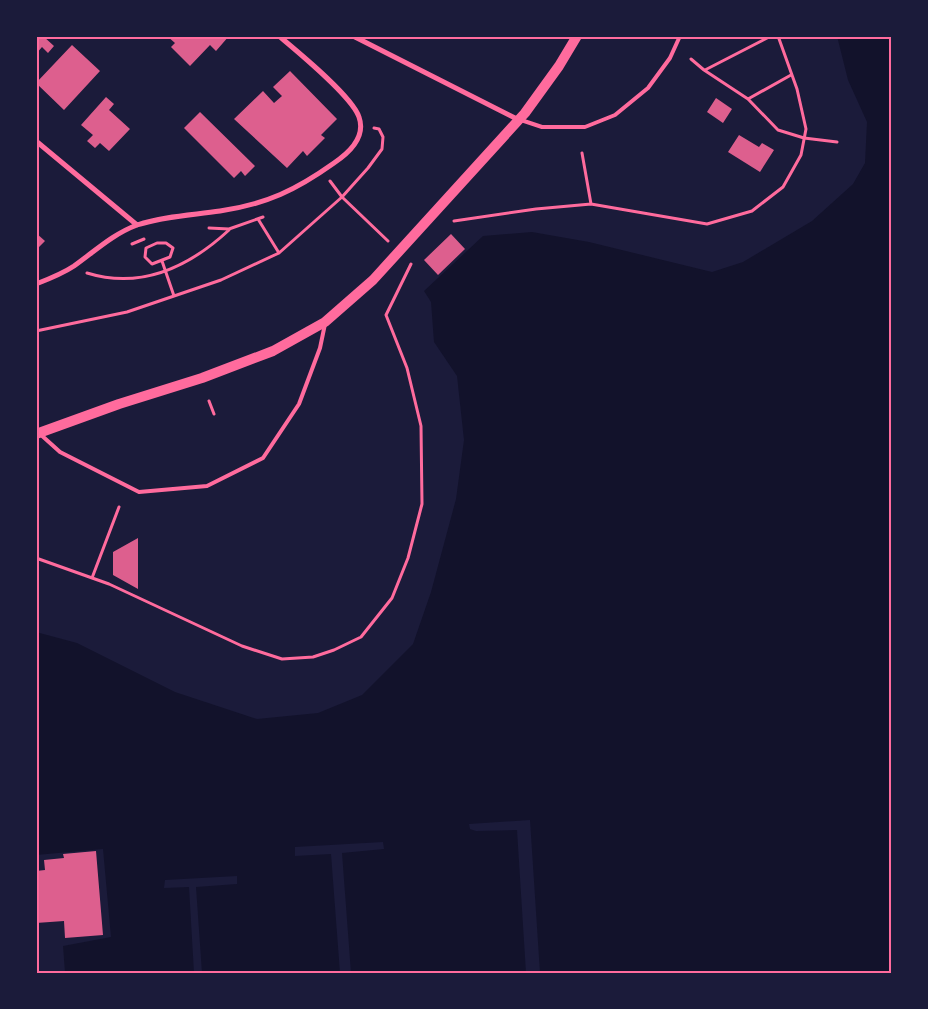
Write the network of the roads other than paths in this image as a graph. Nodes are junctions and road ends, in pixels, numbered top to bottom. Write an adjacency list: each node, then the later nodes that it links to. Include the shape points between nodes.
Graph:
1 (280, 36): 7 (street, via 353,105 360,118 358,139 345,156 286,193 251,205)
2 (353, 36): 5 (street)
3 (577, 36): 5 (main road)
4 (680, 36): 5 (lane, via 670,58 648,88 615,115 585,126 542,127)
5 (519, 120): 9 (main road, via 373,280)
6 (36, 141): 7 (street)
7 (137, 225): 8 (street, via 111,237 56,276)
8 (36, 284)
9 (325, 322): 10 (main road, via 273,351); 10 (lane, via 320,348 299,404 262,458 206,486 139,492 60,452)
10 (37, 433)

